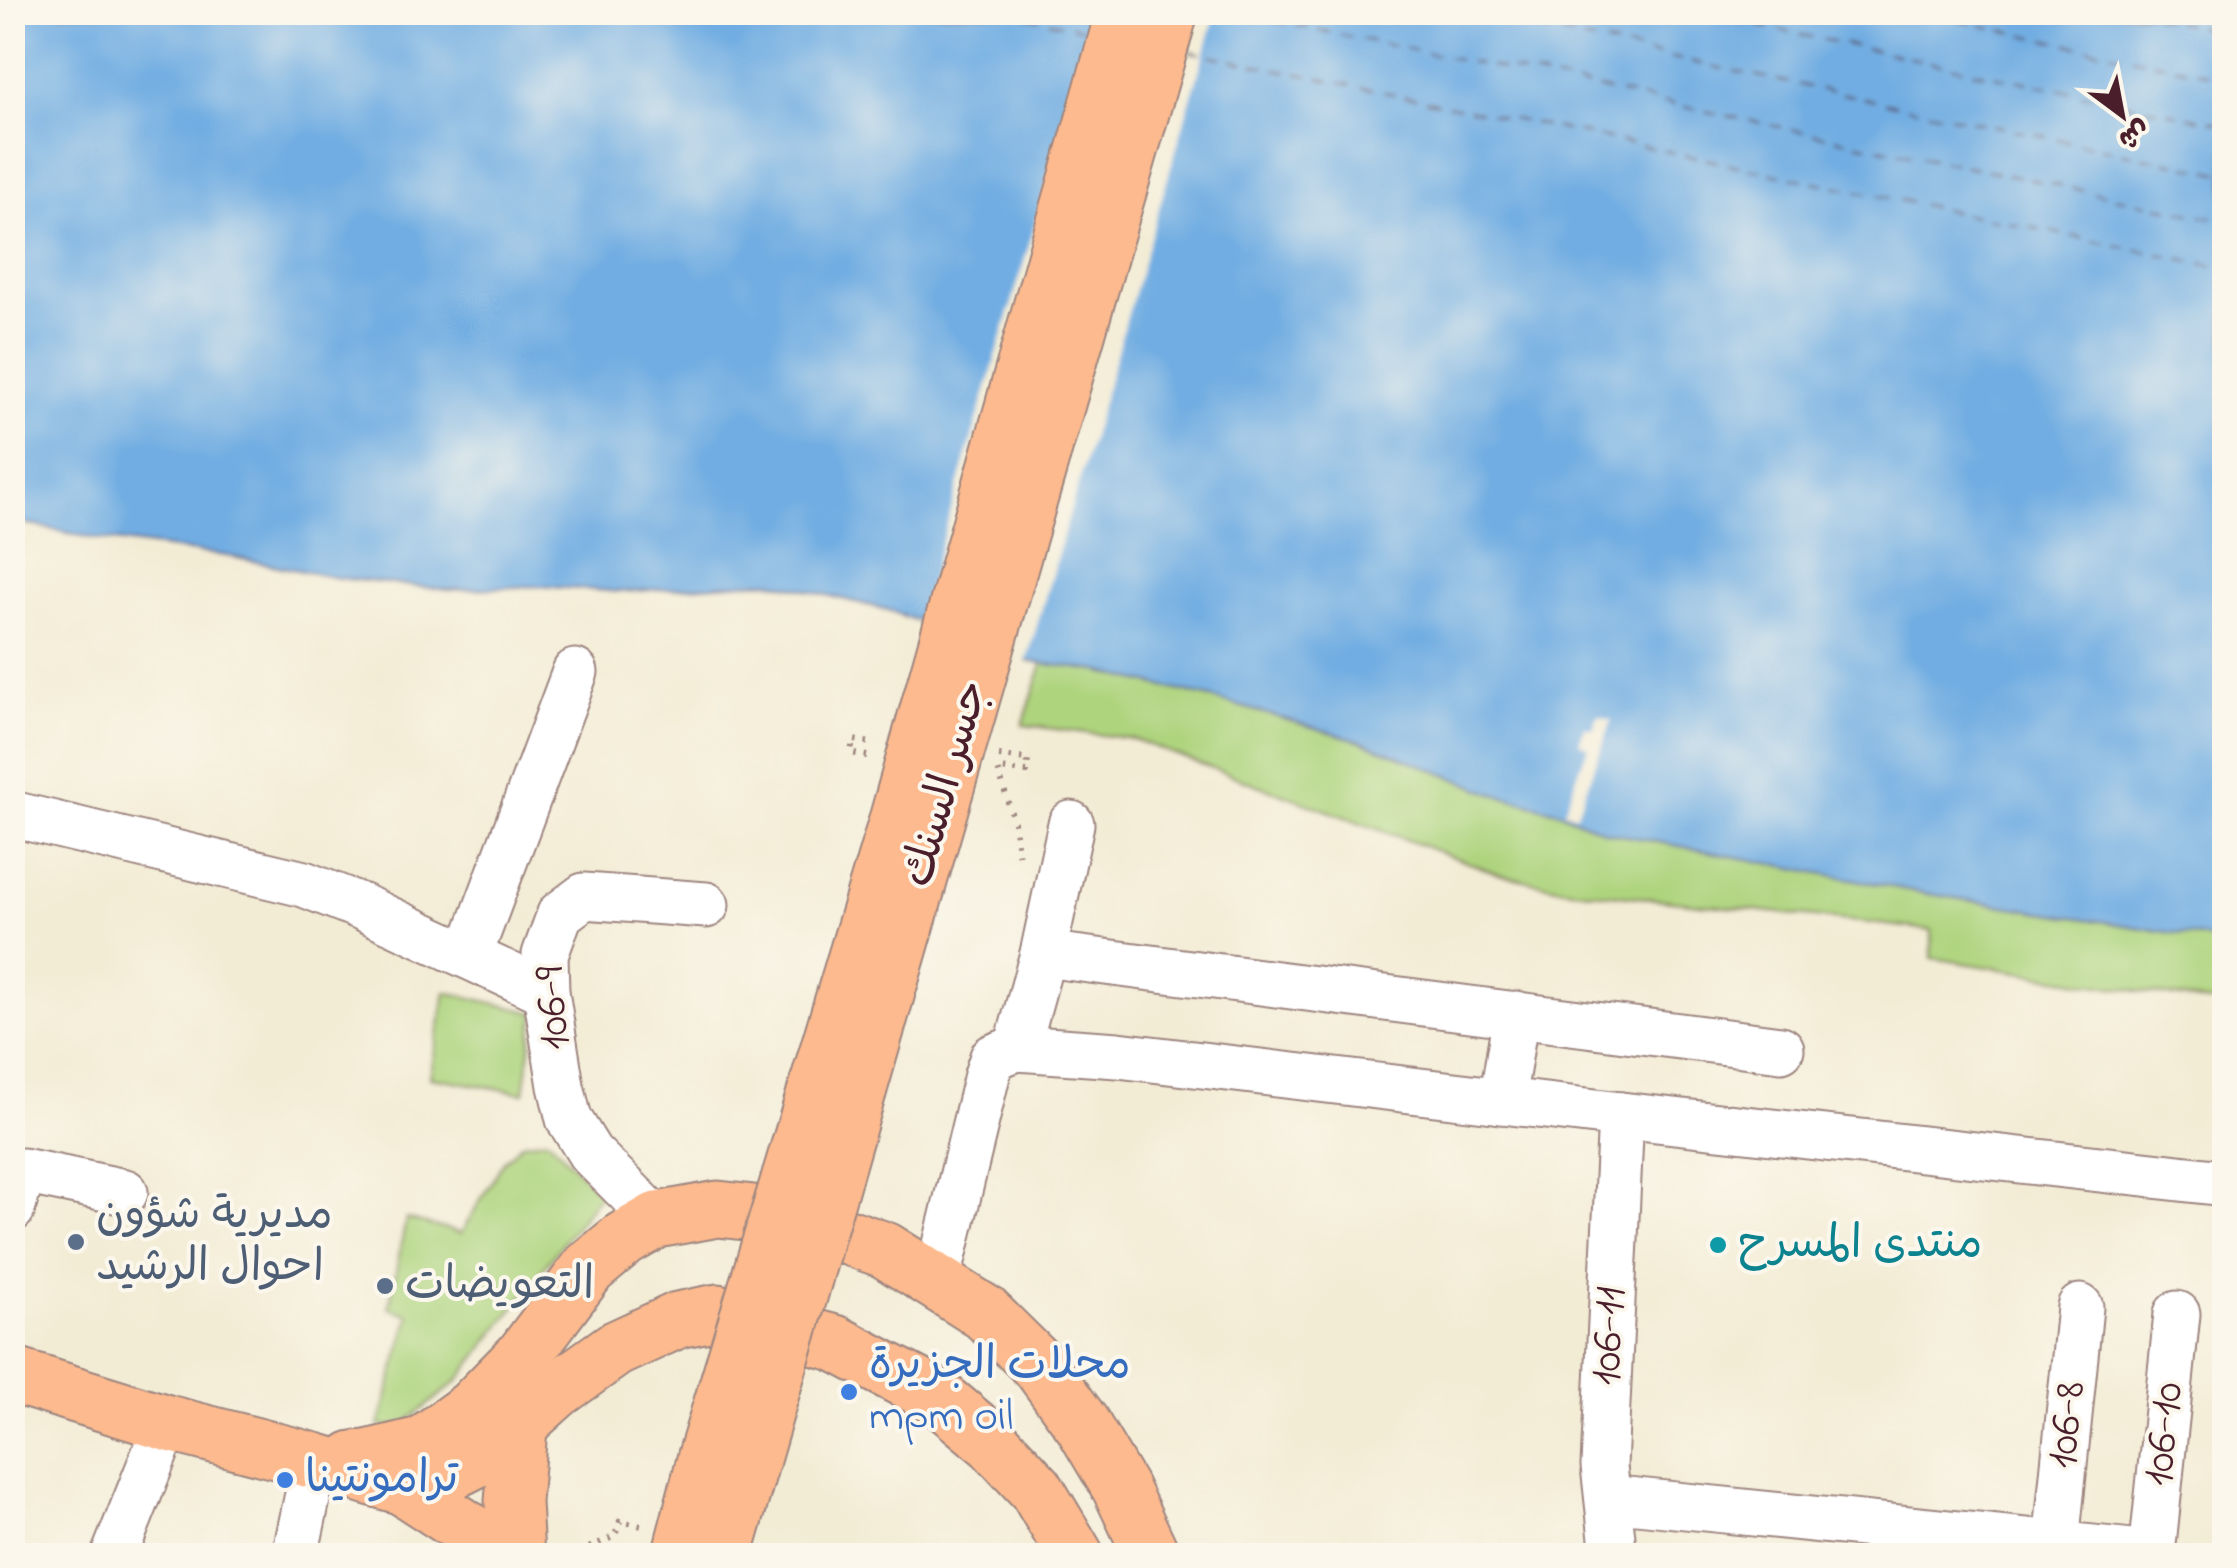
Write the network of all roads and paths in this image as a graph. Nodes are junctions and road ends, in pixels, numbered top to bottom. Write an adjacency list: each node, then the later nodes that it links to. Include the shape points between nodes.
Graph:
1 (1124, 12): 41 (main road, جسر السنك, bridge, via 896,824)
2 (1170, 12): 42 (main road, جسر السنك, bridge)
3 (575, 672): 12 (street)
4 (853, 740): 5 (path, via 852,754)
5 (872, 756)
6 (1028, 759): 7 (path, via 1026,772)
7 (1008, 770)
8 (12, 814): 12 (street, via 304,884)
9 (1071, 824): 11 (street)
10 (706, 905): 13 (street, 106-9, via 584,896 560,914 545,954)
11 (1043, 954): 14 (street); 15 (street)
12 (469, 956): 13 (street)
13 (546, 992): 22 (street, 106-9, via 569,1119 590,1152)
14 (1516, 1014): 16 (street); 17 (street)
15 (1017, 1048): 17 (street); 23 (street, via 994,1057 987,1075)
16 (1781, 1050)
17 (1502, 1101): 18 (street)
18 (1621, 1115): 19 (street); 32 (street, 106-11, via 1604,1466)
19 (2224, 1183)
20 (125, 1192): 21 (street, via 23,1171)
21 (12, 1209)
22 (656, 1220): 23 (main road, via 718,1209 790,1217 885,1250); 26 (main road, via 589,1268)
23 (937, 1282): 44 (main road, via 985,1312 1041,1368 1120,1488)
24 (2080, 1307): 34 (street, 106-8)
25 (2177, 1314): 36 (street, 106-10)
26 (523, 1356): 28 (main road); 30 (main road, via 472,1408 421,1444 367,1458)
27 (12, 1375): 29 (main road)
28 (520, 1422): 31 (main road, via 460,1470); 39 (main road, via 512,1502); 43 (main road, via 615,1349 678,1320 718,1312 835,1343 938,1397 1036,1489)
29 (167, 1423): 30 (main road); 37 (street)
30 (316, 1461): 31 (main road); 38 (street)
31 (402, 1487): 35 (main road)
32 (1608, 1498): 34 (street); 45 (street, 106-11)
33 (620, 1520): 40 (path, via 615,1536)
34 (2056, 1544): 36 (street)
35 (476, 1547)
36 (2152, 1554)
37 (114, 1556)
38 (295, 1556)
39 (516, 1556)
40 (570, 1556)
41 (680, 1556)
42 (724, 1556)
43 (1076, 1556)
44 (1152, 1556)
45 (1614, 1556)

